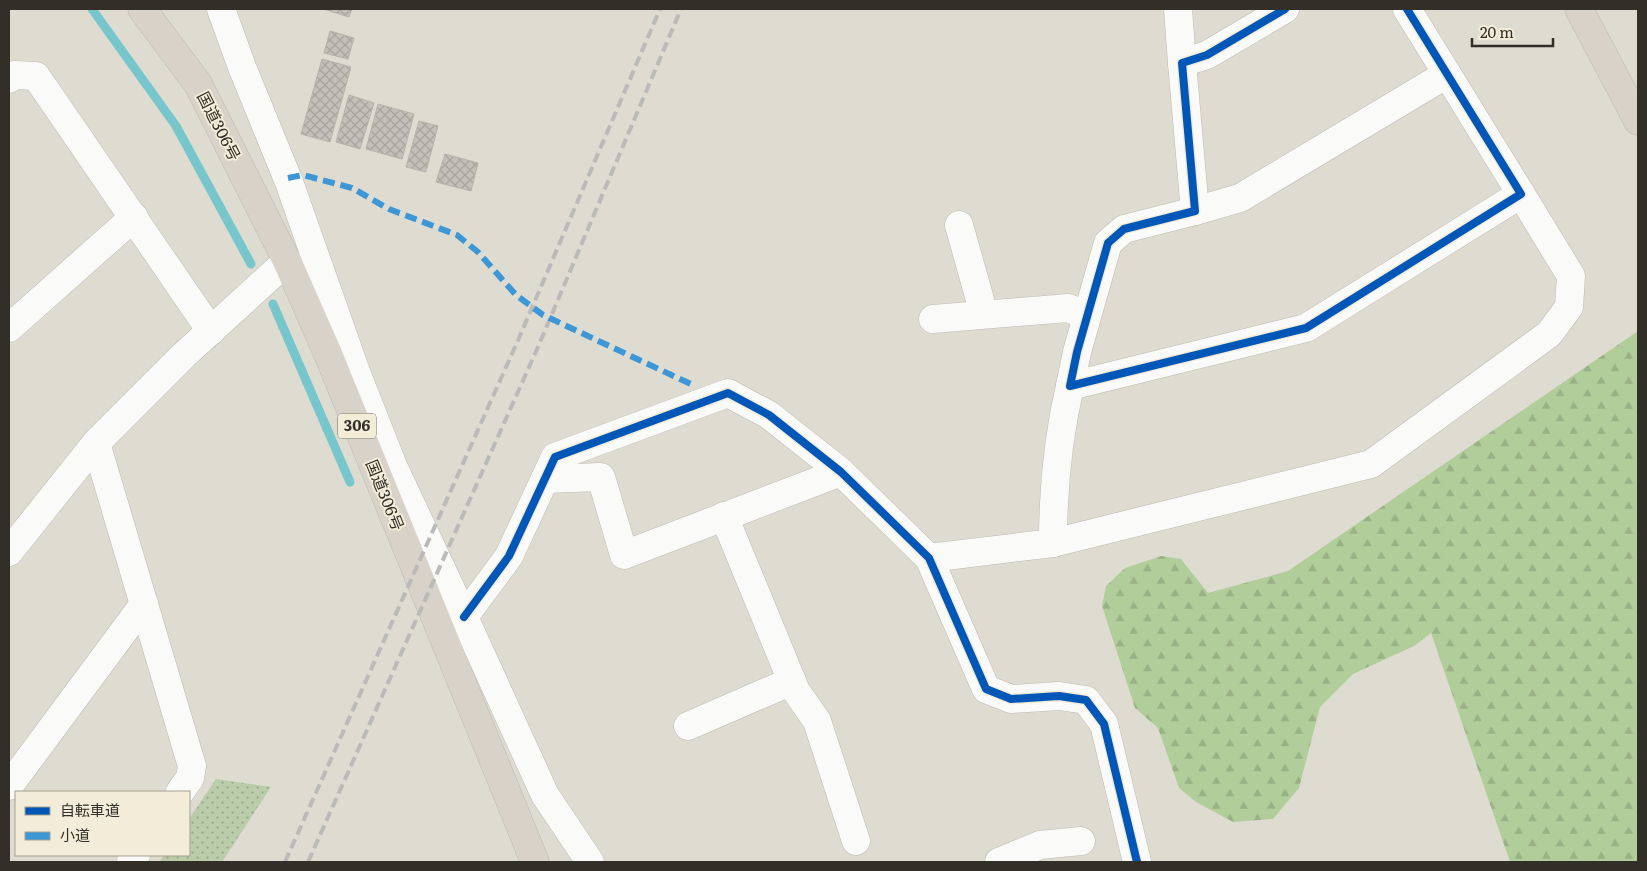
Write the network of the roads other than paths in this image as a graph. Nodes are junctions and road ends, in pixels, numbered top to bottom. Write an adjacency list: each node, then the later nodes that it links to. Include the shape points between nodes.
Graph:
1 (142, 9): 15 (highway, 国道306号 / 306, via 198,84)
2 (221, 9): 30 (street, via 289,182 392,466)
3 (1178, 9): 7 (street)
4 (1285, 9): 7 (street, via 1207,55)
5 (1407, 9): 8 (street)
6 (1579, 9): 10 (highway)
7 (1182, 62): 12 (street)
8 (1447, 74): 11 (street); 12 (street, via 1240,198)
9 (9, 80): 13 (street, via 14,75 36,76)
10 (1638, 121)
11 (1521, 194): 21 (street, via 1306,328); 26 (street, via 1571,276 1569,307 1550,334 1370,464)
12 (1194, 211): 17 (street, via 1124,229 1108,243)
13 (134, 217): 19 (street); 20 (street)
14 (959, 225): 16 (street)
15 (287, 261): 20 (street); 37 (highway, 国道306号 / 306)
16 (984, 314): 17 (street, via 1068,308); 18 (street)
17 (1087, 314): 21 (street)
18 (933, 319)
19 (9, 328)
20 (211, 331): 22 (street)
21 (1070, 386): 26 (street, via 1063,413 1053,508)
22 (96, 443): 27 (street); 29 (street)
23 (841, 472): 24 (street, via 769,415 728,393 555,457); 25 (street); 28 (street)
24 (544, 479): 25 (street, via 601,477 624,555); 30 (street, via 509,556)
25 (724, 516): 31 (street)
26 (1053, 543): 28 (street)
27 (9, 552)
28 (929, 558): 40 (street, via 986,689 1011,699 1059,696 1086,700 1104,724)
29 (144, 604): 33 (street); 34 (street, via 192,766 190,778)
30 (464, 616): 38 (street, via 545,795)
31 (792, 681): 32 (street); 36 (street, via 817,721)
32 (688, 726)
33 (9, 786)
34 (181, 791)
35 (1081, 840): 39 (street, via 1040,845)
36 (856, 841)
37 (535, 862)
38 (590, 862)
39 (999, 862)
40 (1137, 862)

